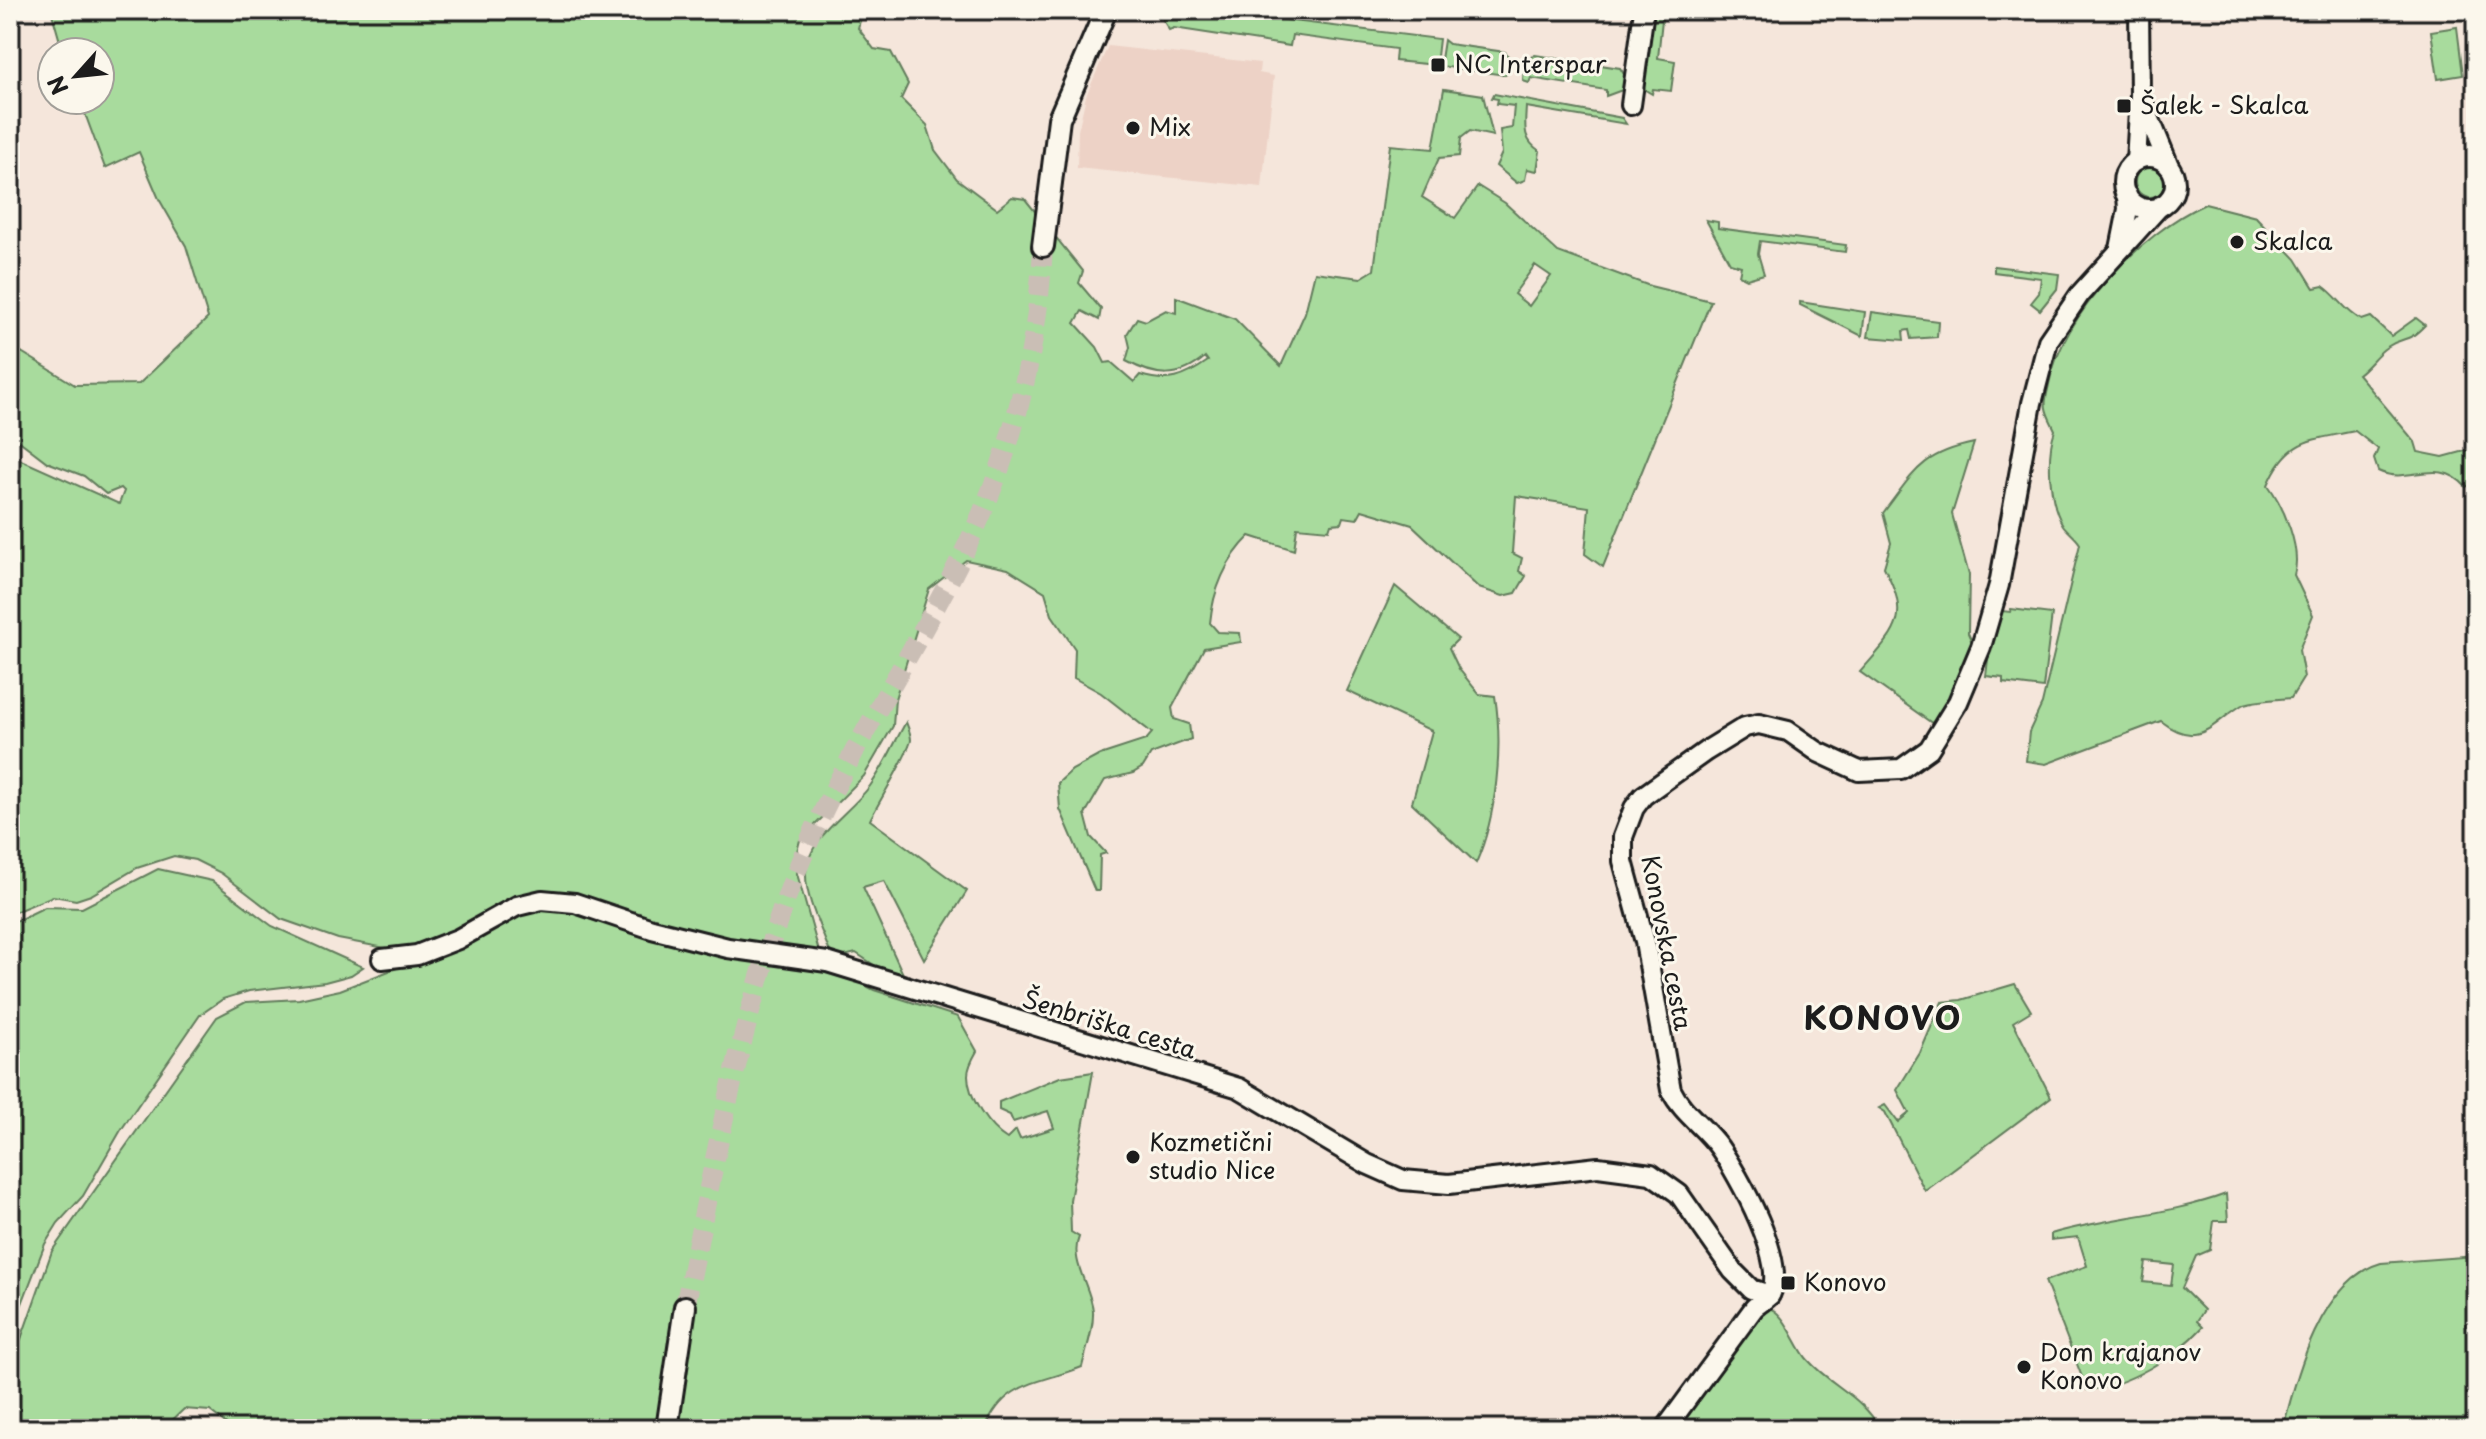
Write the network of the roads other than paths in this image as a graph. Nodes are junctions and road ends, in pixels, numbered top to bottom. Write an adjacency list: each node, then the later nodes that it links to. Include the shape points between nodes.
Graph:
1 (1106, 10): 10 (main road, via 1059,119)
2 (1644, 10): 5 (street)
3 (2139, 10): 4 (street)
4 (2140, 95): 6 (street); 7 (street)
5 (1631, 105)
6 (2136, 161): 7 (street, via 2158,158); 8 (street, via 2124,180)
7 (2170, 167): 9 (street, via 2174,189)
8 (2127, 195): 9 (street, via 2145,208); 11 (street)
9 (2160, 206): 11 (street, Konovska cesta)
10 (1043, 246)
11 (2120, 249): 13 (street, Konovska cesta, via 2067,310 2048,341 1996,598 1958,702 1929,749 1901,769 1859,771 1774,725 1745,727 1643,796 1627,822 1623,861 1645,942 1671,1090 1679,1106 1720,1149 1761,1222 1775,1274)
12 (382, 959): 13 (street, Šenbriška cesta, via 431,950 517,906 542,900 575,903 728,948 827,962 1239,1088 1403,1180 1449,1184 1598,1167 1651,1174 1679,1194 1733,1271 1751,1289)
13 (1770, 1295): 16 (street, via 1754,1308)
14 (685, 1307): 15 (main road)
15 (667, 1429)
16 (1665, 1429)

